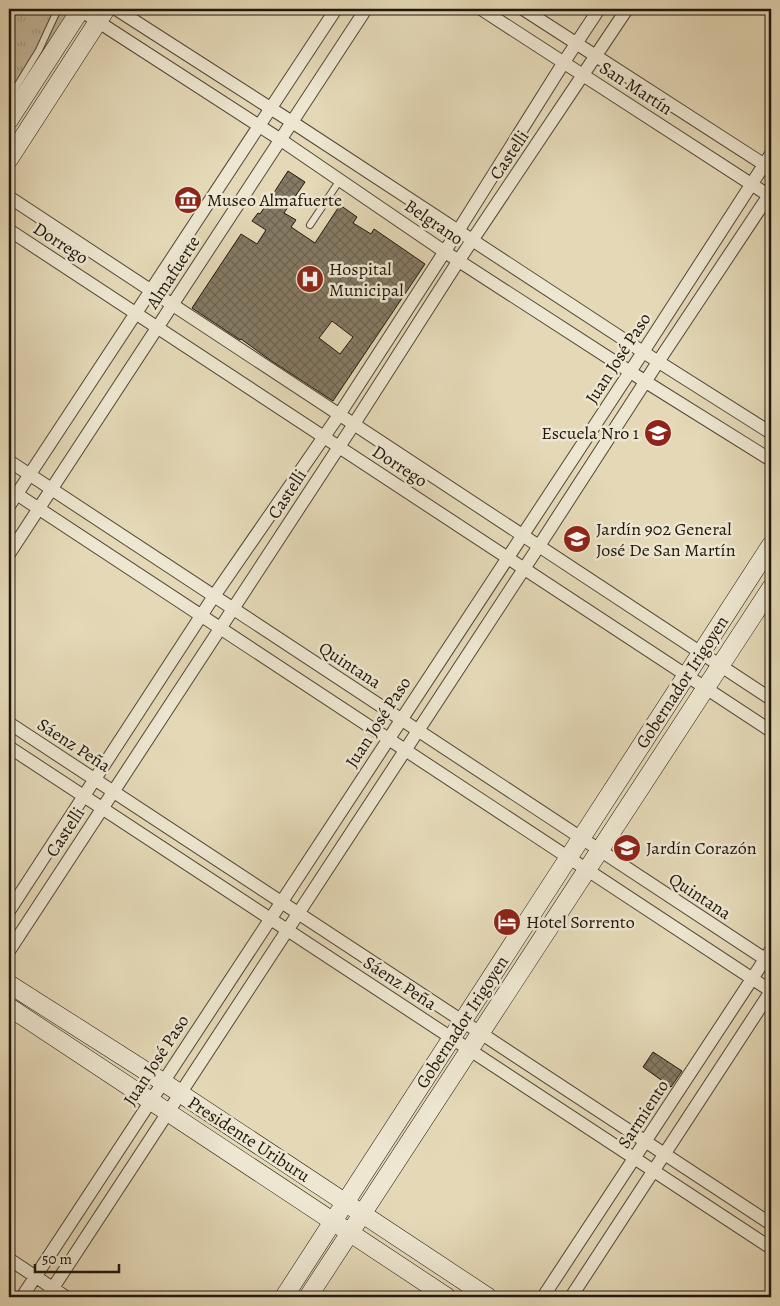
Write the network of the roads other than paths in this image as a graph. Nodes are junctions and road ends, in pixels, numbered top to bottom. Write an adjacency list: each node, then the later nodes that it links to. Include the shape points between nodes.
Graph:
1 (58, 9): 15 (lane, via 39,50)
2 (80, 9): 10 (street, Belgrano); 17 (street)
3 (116, 9): 16 (street, Belgrano)
4 (336, 9): 16 (street, Almafuerte)
5 (366, 9): 18 (street, Almafuerte)
6 (481, 9): 13 (street, San Martín)
7 (523, 9): 11 (street, San Martín)
8 (599, 9): 11 (street, Castelli)
9 (627, 9): 12 (street, Castelli)
10 (102, 15): 19 (street, Belgrano); 21 (street)
11 (576, 43): 12 (street, San Martín); 13 (street, Castelli)
12 (596, 56): 14 (street, Castelli); 22 (street, San Martín)
13 (564, 62): 14 (street, San Martín); 29 (street, Castelli)
14 (583, 75): 24 (street, San Martín); 30 (street, Castelli)
15 (9, 99)
16 (270, 108): 18 (street, Belgrano); 19 (street, Almafuerte)
17 (9, 120)
18 (292, 122): 20 (street, Almafuerte); 29 (street, Belgrano)
19 (259, 126): 20 (street, Belgrano); 33 (street, Almafuerte)
20 (281, 140): 23 (street, Belgrano); 34 (street, Almafuerte)
21 (9, 159)
22 (769, 163): 24 (street, Juan José Paso)
23 (340, 180): 27 (lane); 31 (street, Belgrano)
24 (752, 184): 25 (street, San Martín); 37 (street, Juan José Paso)
25 (770, 195): 38 (street, Juan José Paso)
26 (9, 197): 33 (street, Dorrego)
27 (310, 225)
28 (9, 230): 35 (street, Dorrego)
29 (458, 232): 30 (street, Belgrano); 31 (street, Castelli)
30 (474, 240): 32 (street, Castelli); 37 (street, Belgrano)
31 (445, 252): 32 (street, Belgrano); 41 (street, Castelli)
32 (459, 260): 39 (street, Belgrano); 42 (street, Castelli)
33 (150, 291): 34 (street, Dorrego); 35 (street, Almafuerte)
34 (172, 305): 36 (street, Almafuerte); 41 (street, Dorrego)
35 (136, 313): 36 (street, Dorrego); 48 (street, Almafuerte)
36 (158, 327): 44 (street, Dorrego); 49 (street, Almafuerte)
37 (643, 352): 38 (street, Belgrano); 39 (street, Juan José Paso)
38 (658, 362): 40 (street, Juan José Paso); 43 (street, Belgrano)
39 (630, 372): 40 (street, Belgrano); 53 (street, Juan José Paso)
40 (646, 382): 46 (street, Belgrano); 55 (street, Juan José Paso)
41 (339, 415): 42 (street, Dorrego); 44 (street, Castelli)
42 (354, 424): 45 (street, Castelli); 53 (street, Dorrego)
43 (771, 433)
44 (325, 437): 45 (street, Dorrego); 60 (street, Castelli)
45 (339, 447): 57 (street, Dorrego); 61 (street, Castelli)
46 (771, 460)
47 (9, 462): 48 (street, Quintana)
48 (29, 475): 49 (street, Quintana); 50 (street, Almafuerte)
49 (51, 490): 52 (street, Almafuerte); 60 (street, Quintana)
50 (13, 491): 51 (street, Almafuerte); 52 (street)
51 (9, 506)
52 (39, 508): 56 (street, Almafuerte); 62 (street)
53 (522, 535): 55 (street, Dorrego); 57 (street, Juan José Paso)
54 (771, 545): 64 (street, Gobernador Irigoyen)
55 (539, 546): 58 (street, Juan José Paso); 64 (street, Dorrego)
56 (9, 554)
57 (507, 557): 58 (street, Dorrego); 69 (street, Juan José Paso)
58 (524, 569): 66 (street, Dorrego); 71 (street, Juan José Paso)
59 (771, 588): 65 (street, Gobernador Irigoyen)
60 (214, 596): 61 (street, Quintana); 62 (street, Castelli)
61 (233, 609): 63 (street, Castelli); 69 (street, Quintana)
62 (201, 616): 63 (street); 76 (street, Castelli)
63 (220, 628): 73 (street); 77 (street, Castelli)
64 (701, 653): 65 (street, Dorrego); 66 (street, Gobernador Irigoyen)
65 (721, 666): 67 (street, Gobernador Irigoyen); 68 (street, Dorrego)
66 (686, 676): 67 (street, Dorrego); 80 (street, Gobernador Irigoyen)
67 (706, 688): 72 (street, Dorrego); 81 (street, Gobernador Irigoyen)
68 (771, 699)
69 (401, 719): 71 (street, Quintana); 73 (street, Juan José Paso)
70 (9, 723): 76 (street, Sáenz Peña)
71 (418, 731): 75 (street, Juan José Paso); 80 (street, Quintana)
72 (771, 731)
73 (388, 739): 75 (street); 84 (street, Juan José Paso)
74 (9, 747): 78 (street, Sáenz Peña)
75 (406, 750): 82 (street); 86 (street, Juan José Paso)
76 (94, 779): 77 (street, Sáenz Peña); 78 (street, Castelli)
77 (113, 791): 79 (street, Castelli); 84 (street, Sáenz Peña)
78 (84, 796): 79 (street, Sáenz Peña); 85 (street, Castelli)
79 (102, 808): 87 (street, Sáenz Peña); 89 (street, Castelli)
80 (581, 838): 81 (street, Quintana); 82 (street, Gobernador Irigoyen)
81 (600, 851): 83 (street, Gobernador Irigoyen); 90 (street, Quintana)
82 (569, 858): 83 (street); 95 (street, Gobernador Irigoyen)
83 (588, 870): 91 (street); 96 (street, Gobernador Irigoyen)
84 (281, 902): 86 (street, Sáenz Peña); 87 (street, Juan José Paso)
85 (9, 911)
86 (299, 913): 88 (street, Juan José Paso); 95 (street, Sáenz Peña)
87 (270, 918): 88 (street, Sáenz Peña); 99 (street, Juan José Paso)
88 (288, 930): 97 (street, Sáenz Peña); 100 (street, Juan José Paso)
89 (9, 951)
90 (769, 957): 91 (street, Sarmiento)
91 (752, 978): 93 (street); 103 (street, Sarmiento)
92 (9, 984): 99 (street, Presidente Uriburu)
93 (771, 991): 104 (street)
94 (9, 1007): 101 (street, Presidente Uriburu)
95 (463, 1021): 96 (street, Sáenz Peña); 97 (street, Gobernador Irigoyen)
96 (481, 1033): 98 (street, Gobernador Irigoyen); 103 (street, Sáenz Peña)
97 (452, 1038): 98 (street, Sáenz Peña); 107 (street, Gobernador Irigoyen)
98 (470, 1050): 105 (street, Sáenz Peña); 108 (street, Gobernador Irigoyen)
99 (163, 1082): 100 (street, Presidente Uriburu); 101 (street, Juan José Paso)
100 (180, 1094): 102 (street, Juan José Paso); 107 (street, Presidente Uriburu)
101 (151, 1101): 102 (street, Presidente Uriburu); 114 (street, Juan José Paso)
102 (168, 1113): 109 (street, Presidente Uriburu); 115 (street, Juan José Paso)
103 (646, 1141): 104 (street, Sáenz Peña); 105 (street, Sarmiento)
104 (665, 1154): 106 (street); 110 (street, Sáenz Peña)
105 (635, 1158): 106 (street, Sáenz Peña); 122 (street, Sarmiento)
106 (654, 1171): 112 (street, Sáenz Peña); 123 (street)
107 (345, 1203): 108 (street, Presidente Uriburu); 109 (street, Gobernador Irigoyen)
108 (363, 1215): 111 (street, Gobernador Irigoyen); 121 (street, Presidente Uriburu)
109 (334, 1222): 111 (street, Presidente Uriburu); 118 (street, Gobernador Irigoyen)
110 (771, 1224)
111 (350, 1233): 119 (street, Gobernador Irigoyen); 120 (street, Presidente Uriburu)
112 (771, 1248)
113 (9, 1259): 114 (street)
114 (35, 1277): 115 (street); 116 (street, Juan José Paso)
115 (50, 1293): 117 (street)
116 (22, 1297)
117 (66, 1297)
118 (284, 1297)
119 (308, 1297)
120 (447, 1297)
121 (488, 1297)
122 (543, 1297)
123 (571, 1297)

